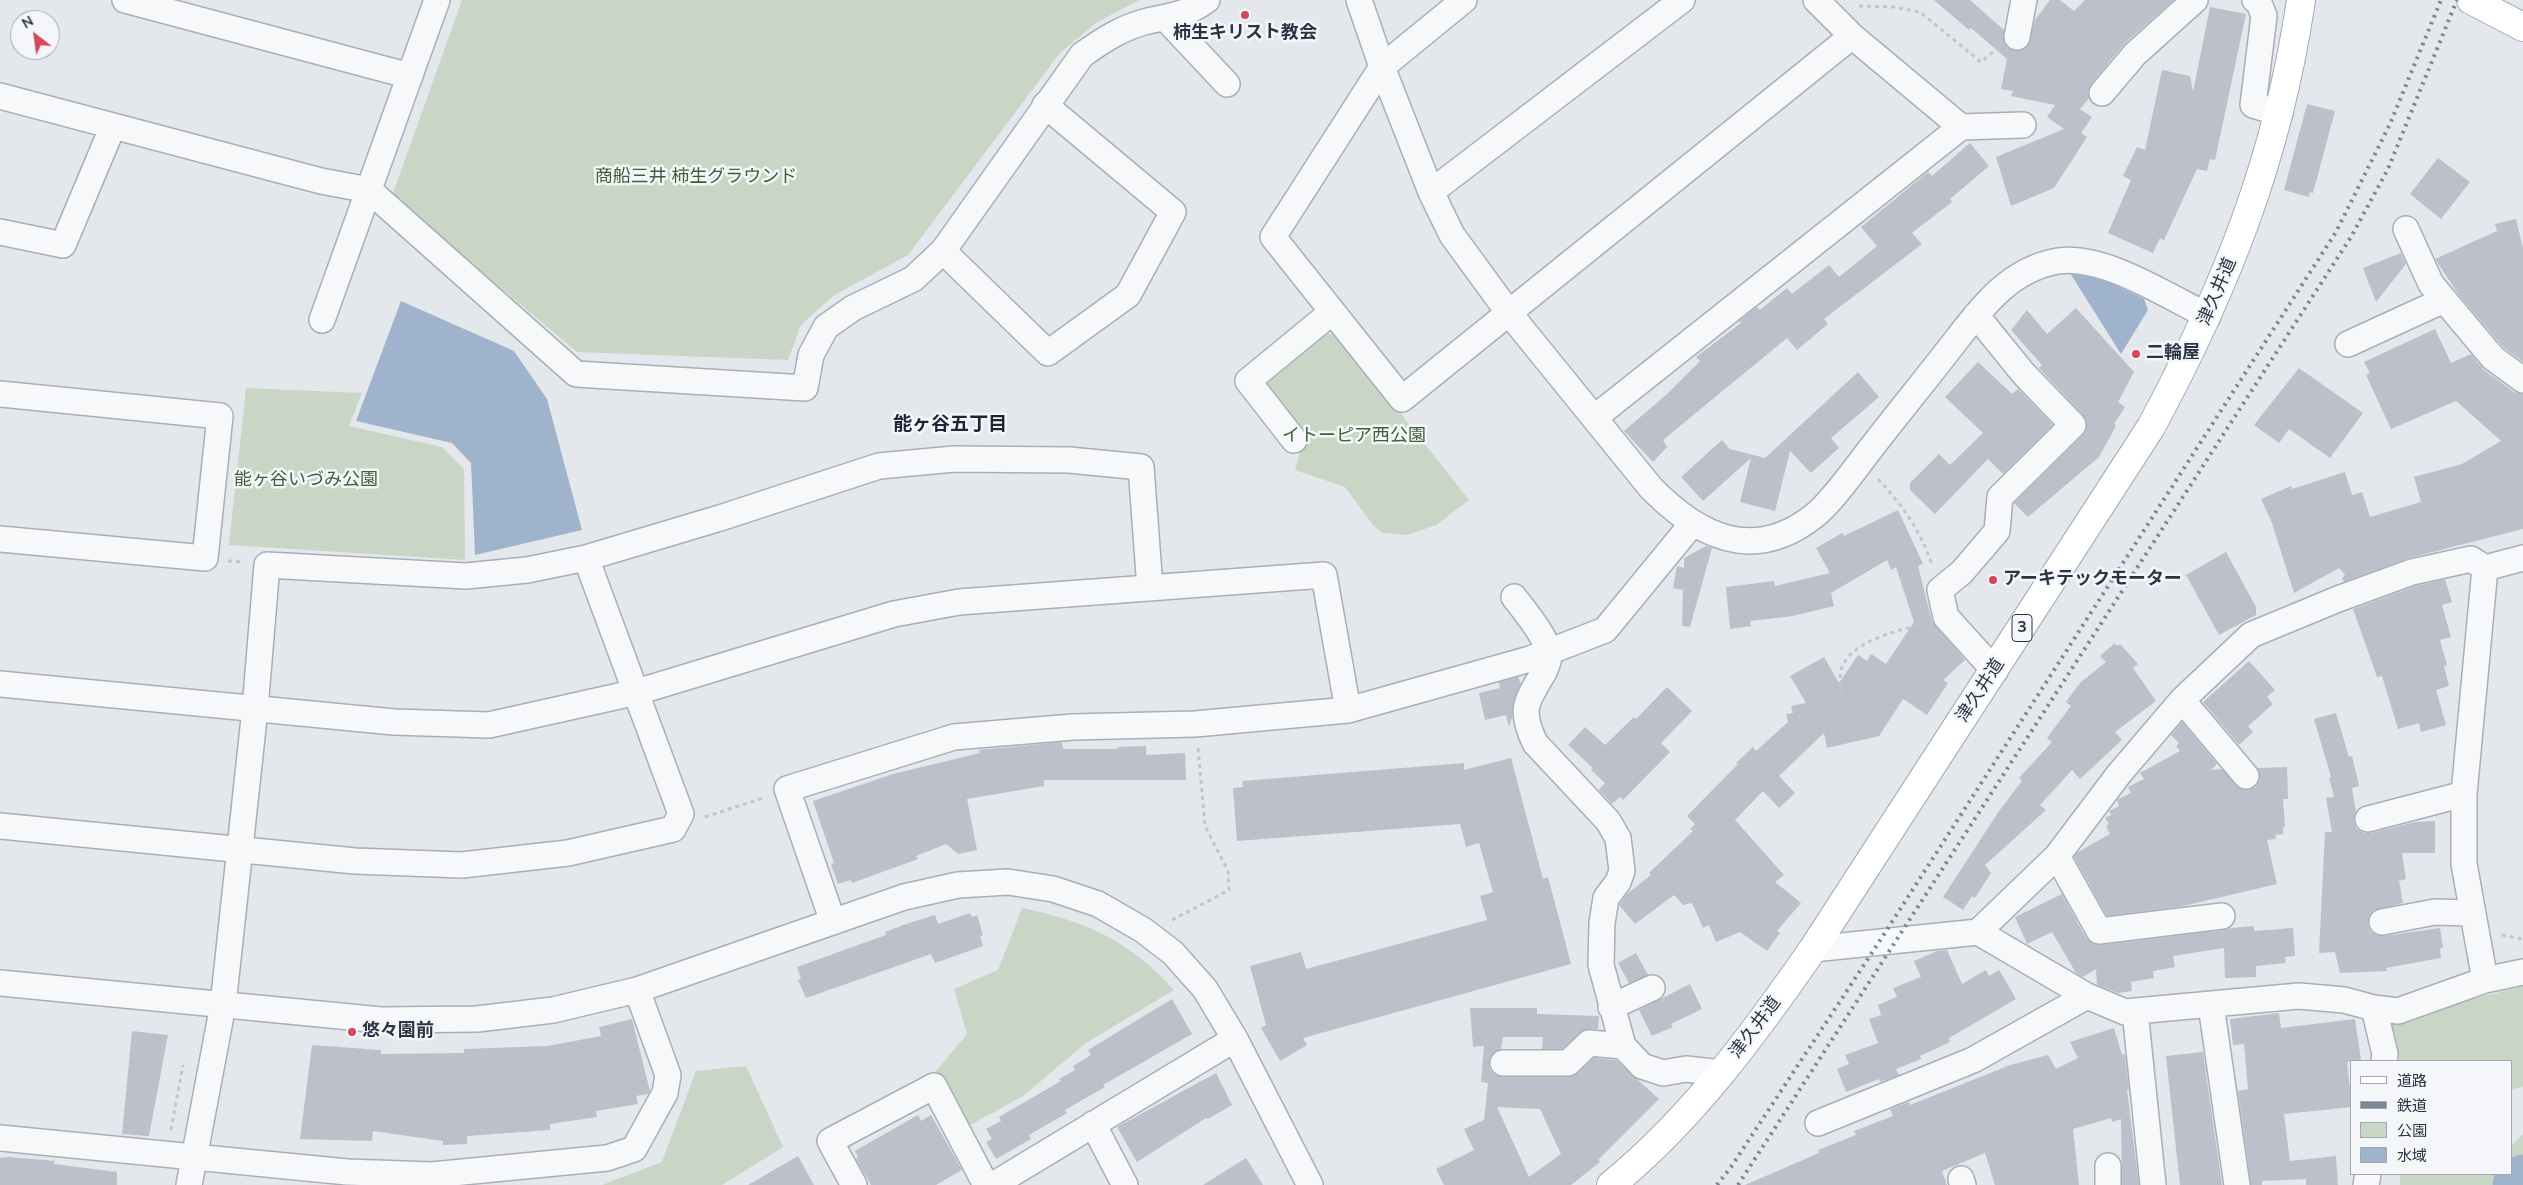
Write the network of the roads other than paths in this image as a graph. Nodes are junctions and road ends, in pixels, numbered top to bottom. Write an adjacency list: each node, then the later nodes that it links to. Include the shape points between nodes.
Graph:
1 (124, 0): 18 (street)
2 (437, 0): 18 (street)
3 (1207, 0): 13 (street, via 1198,8)
4 (1359, 0): 17 (street)
5 (1464, 0): 17 (street)
6 (1682, 0): 28 (street)
7 (2195, 0): 20 (street, via 2135,54)
8 (2255, 0): 23 (street, via 2264,16 2253,105)
9 (2301, 0): 23 (main road, 津久井道 / 3)
10 (2471, 0): 14 (main road)
11 (2020, 2): 16 (street)
12 (1822, 7): 15 (street)
13 (1166, 19): 19 (street); 22 (street, via 1112,33 1082,55)
14 (2523, 27)
15 (1852, 36): 26 (street); 34 (street)
16 (2017, 37)
17 (1382, 67): 28 (street); 33 (street, via 1274,237)
18 (410, 76): 27 (street)
19 (1227, 84)
20 (2102, 93)
21 (0, 96): 25 (street)
22 (1045, 105): 31 (street); 31 (street, via 1173,212 1128,295 1048,353)
23 (2280, 113): 36 (main road, 津久井道 / 3, via 2236,251)
24 (2023, 125): 26 (street)
25 (113, 126): 27 (street, via 321,181); 30 (street, via 63,245)
26 (1961, 127): 41 (street)
27 (369, 190): 31 (street, via 576,374 805,388 811,356 826,327 853,308 913,279); 37 (street)
28 (1431, 192): 34 (street, via 1452,235)
29 (2406, 229): 32 (street, via 2431,284)
30 (0, 232)
31 (942, 251)
32 (2444, 300): 38 (street); 39 (street, via 2493,358)
33 (1332, 312): 34 (street, via 1402,399); 42 (street, via 1248,381)
34 (1509, 313): 41 (street)
35 (1976, 315): 36 (street, via 2016,276 2036,266 2081,260 2103,265); 43 (street, via 1815,515 1788,532 1756,541 1715,535); 51 (street, via 2023,373 2073,425 2000,497 1997,531 1962,572 1940,590 1946,617)
36 (2208, 316): 51 (main road, 津久井道 / 3, via 2151,427)
37 (322, 320)
38 (2348, 344)
39 (2523, 380)
40 (0, 394): 44 (street, via 220,416 205,558)
41 (1594, 418): 43 (street, via 1651,488 1674,512)
42 (1294, 440)
43 (1692, 524): 50 (street, via 1605,630)
44 (0, 539)
45 (586, 558): 48 (street, via 879,466 954,459 1069,460 1141,467); 53 (street); 55 (street, via 527,570 466,576 267,564)
46 (2523, 558): 47 (street)
47 (2485, 568): 54 (street, via 2471,559 2412,572 2251,635); 58 (street)
48 (1150, 588): 53 (street, via 960,602 894,614); 56 (street, via 1324,575)
49 (1514, 597): 50 (street, via 1535,625)
50 (1549, 654): 56 (street); 77 (street, via 1546,667 1528,698 1525,716 1529,730 1535,743 1608,821 1618,838 1622,871 1606,898 1602,923 1601,964)
51 (1995, 671): 68 (main road, 津久井道 / 3)
52 (0, 684): 55 (street)
53 (638, 692): 55 (street, via 489,725 394,722); 61 (street, via 681,814 673,829 568,853 462,865 355,861)
54 (2182, 700): 57 (street); 62 (street, via 2119,774)
55 (255, 709): 61 (street)
56 (1348, 710): 65 (street, via 1195,724 1074,726 954,737 787,789)
57 (2246, 776)
58 (2464, 794): 59 (street); 63 (street, via 2464,864)
59 (2368, 819)
60 (0, 826): 61 (street)
61 (240, 850): 76 (street)
62 (2057, 856): 64 (street, via 2099,931); 67 (street)
63 (2471, 913): 66 (street, via 2435,912); 70 (street)
64 (2222, 916)
65 (833, 922): 73 (street); 80 (street, via 904,897 958,885 1008,882 1053,888 1098,904 1147,933 1172,953 1205,989)
66 (2382, 922)
67 (1978, 932): 68 (street); 74 (street)
68 (1814, 949): 84 (main road, 津久井道 / 3)
69 (2523, 972): 70 (street)
70 (2485, 980): 78 (street, via 2398,1011)
71 (0, 982): 76 (street)
72 (1652, 988): 77 (street)
73 (637, 990): 76 (street, via 553,1010 477,1019 381,1020); 88 (street, via 668,1075 665,1093 634,1149 607,1158 577,1162 432,1175 348,1172)
74 (2087, 996): 79 (street, via 2125,1012); 85 (street, via 1973,1060)
75 (2211, 1005): 78 (street, via 2299,996 2344,1000); 79 (street); 97 (street)
76 (223, 1006): 88 (street)
77 (1611, 1006): 81 (street)
78 (2374, 1008): 82 (street)
79 (2135, 1011): 96 (street)
80 (1235, 1039): 86 (street); 94 (street)
81 (1623, 1046): 83 (street, via 1589,1042 1568,1063); 84 (street, via 1642,1066 1662,1072 1686,1069)
82 (2384, 1060)
83 (1503, 1063)
84 (1722, 1073): 95 (main road, 津久井道 / 3, via 1677,1123)
85 (1818, 1123)
86 (1093, 1124): 92 (street); 93 (street)
87 (0, 1138): 88 (street)
88 (194, 1158): 89 (street)
89 (189, 1185)
90 (854, 1185): 91 (street, via 830,1141 934,1086)
91 (986, 1185)
92 (993, 1185)
93 (1125, 1185)
94 (1310, 1185)
95 (1611, 1185)
96 (2153, 1185)
97 (2237, 1185)

